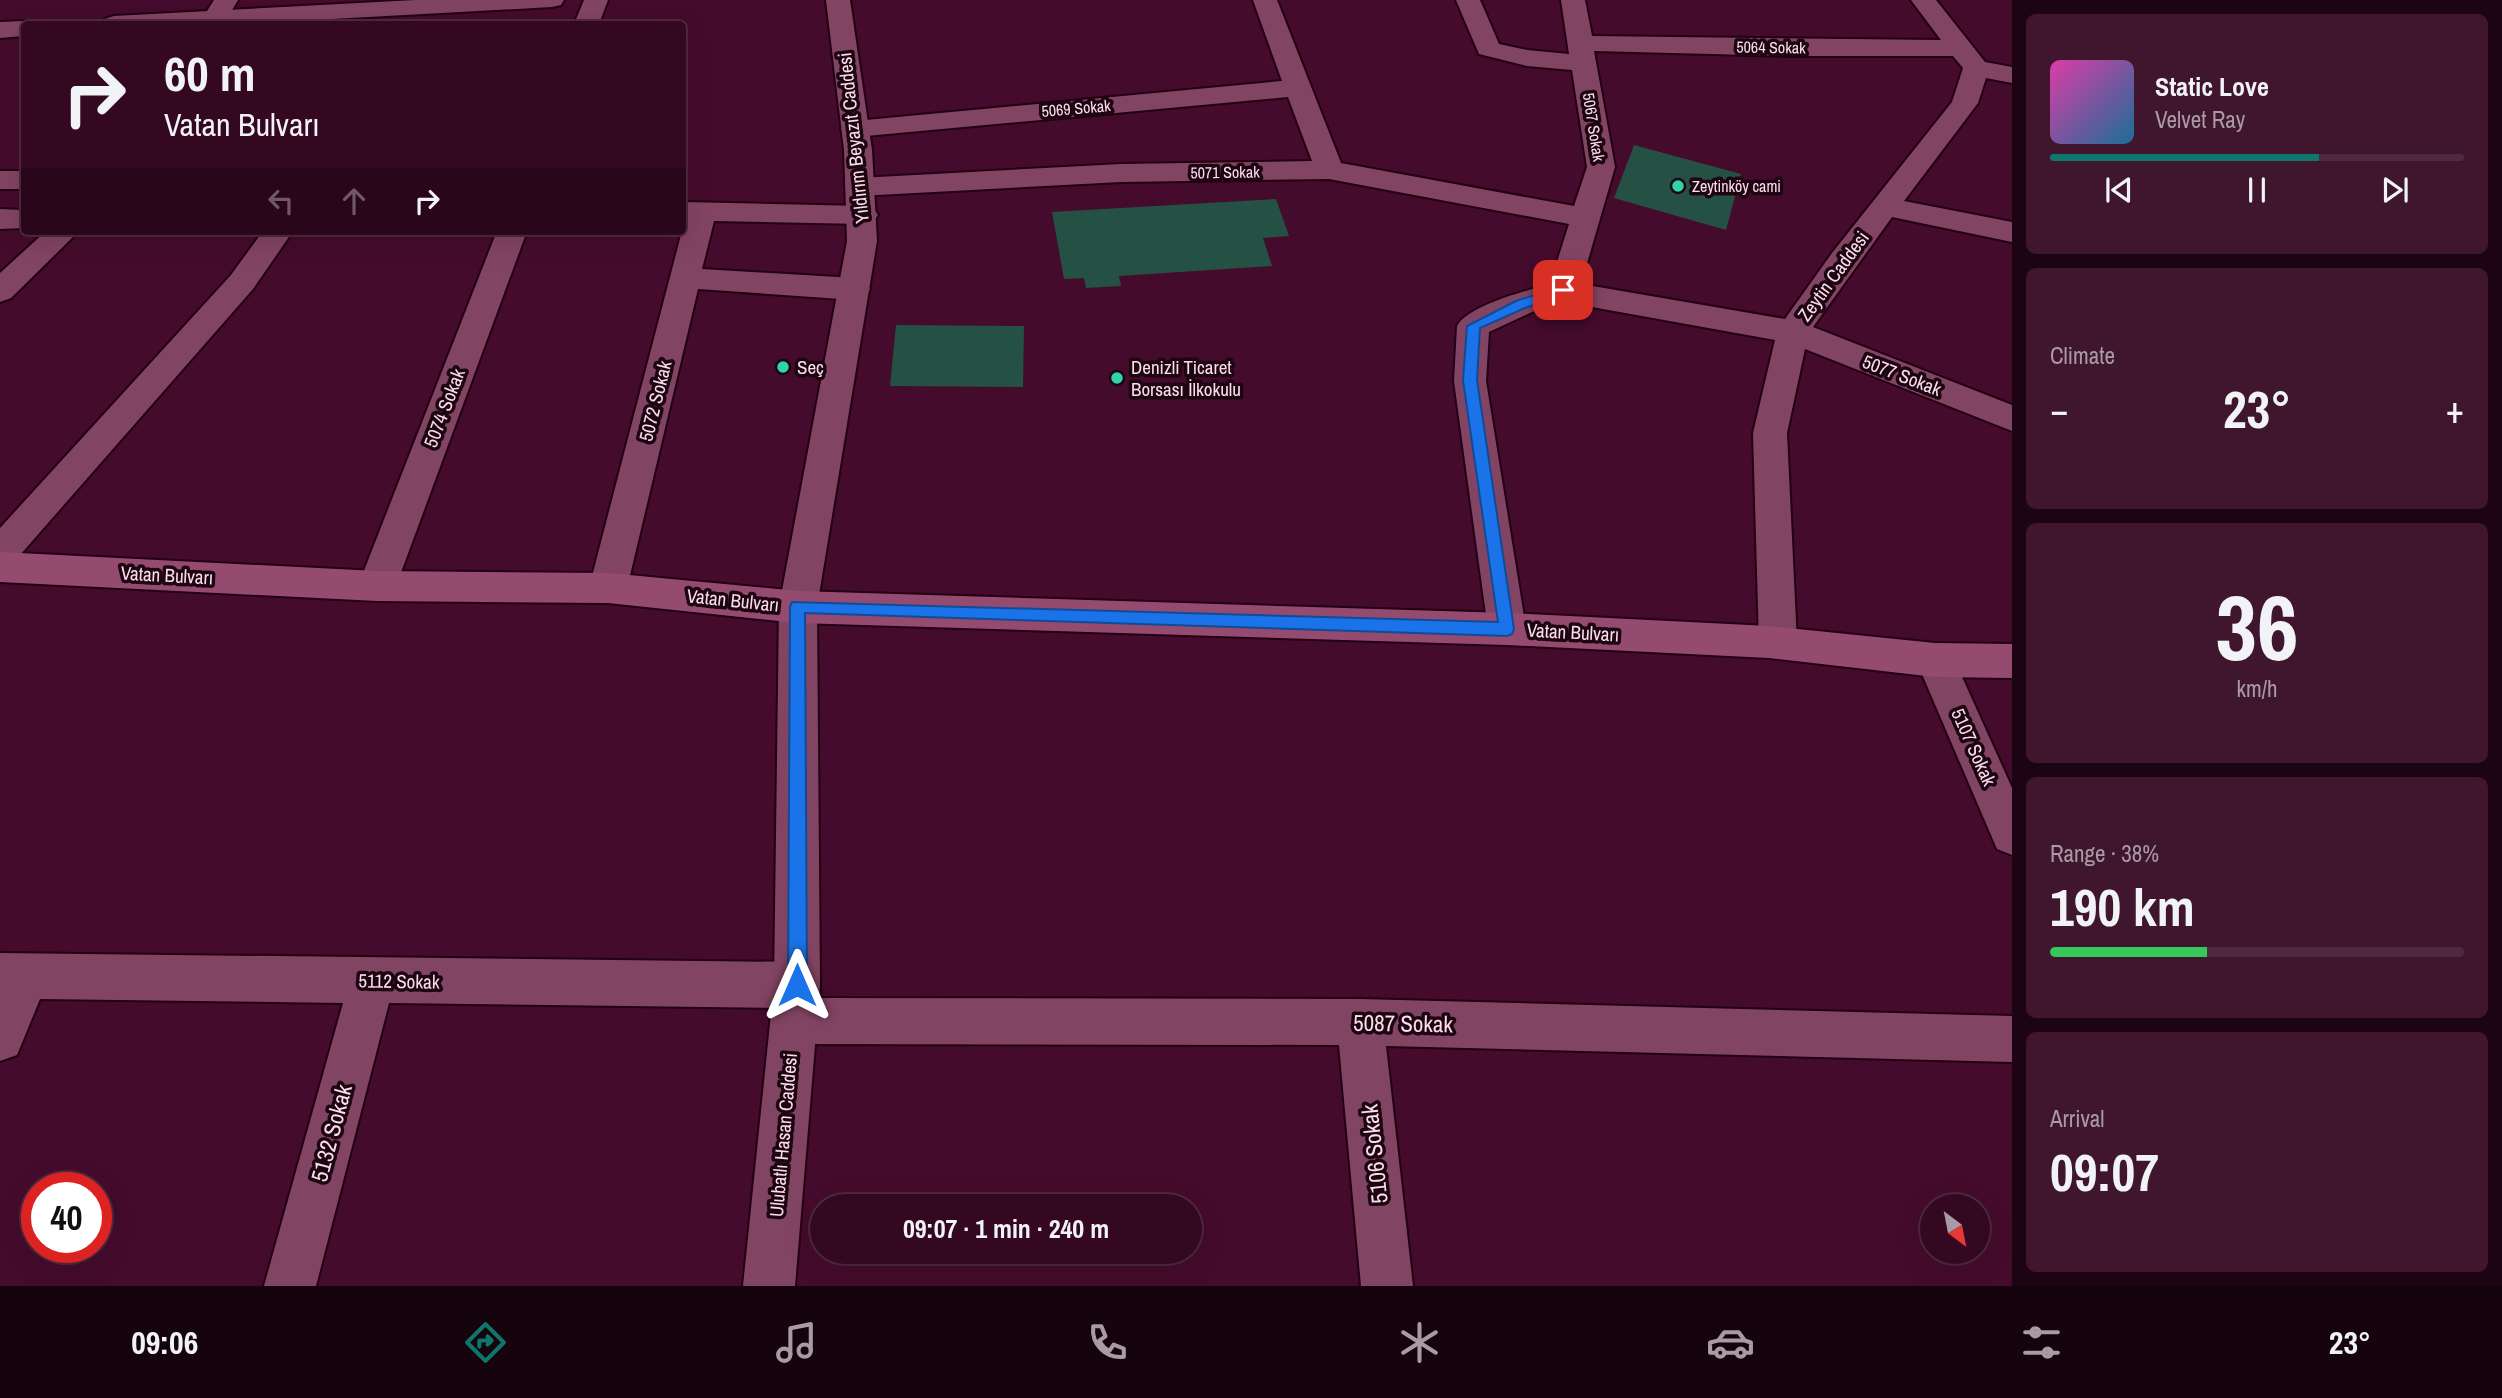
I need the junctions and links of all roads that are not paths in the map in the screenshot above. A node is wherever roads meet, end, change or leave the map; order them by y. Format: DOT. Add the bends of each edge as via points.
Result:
graph roads {
  1 [pos="552,0"];
  2 [pos="596,0"];
  3 [pos="838,0"];
  4 [pos="1265,0"];
  5 [pos="1468,0"];
  6 [pos="1573,0"];
  7 [pos="1923,0"];
  8 [pos="519,2"];
  9 [pos="221,10"];
  10 [pos="137,21"];
  11 [pos="588,21"];
  12 [pos="21,29"];
  13 [pos="0,30"];
  14 [pos="1582,53"];
  15 [pos="1969,58"];
  16 [pos="2012,75"];
  17 [pos="1296,88"];
  18 [pos="855,129"];
  19 [pos="1329,170"];
  20 [pos="0,180"];
  21 [pos="21,180"];
  22 [pos="861,201"];
  23 [pos="1884,206"];
  24 [pos="692,212"];
  25 [pos="1586,218"];
  26 [pos="0,219"];
  27 [pos="21,219"];
  28 [pos="2012,232"];
  29 [pos="60,235"];
  30 [pos="275,235"];
  31 [pos="510,235"];
  32 [pos="685,278"];
  33 [pos="855,289"];
  34 [pos="0,290"];
  35 [pos="1563,290"];
  36 [pos="1793,332"];
  37 [pos="2012,418"];
  38 [pos="0,553"];
  39 [pos="0,567"];
  40 [pos="377,586"];
  41 [pos="608,588"];
  42 [pos="798,607"];
  43 [pos="1507,629"];
  44 [pos="1778,643"];
  45 [pos="1936,660"];
  46 [pos="2012,661"];
  47 [pos="2012,835"];
  48 [pos="14,976"];
  49 [pos="372,980"];
  50 [pos="796,1003"];
  51 [pos="1360,1022"];
  52 [pos="0,1038"];
  53 [pos="2012,1039"];
  54 [pos="290,1286"];
  55 [pos="769,1286"];
  56 [pos="1387,1286"];
  57 [pos="1417,1286"];
  1 -- 8 [label="street"];
  2 -- 11 [label="street"];
  3 -- 18 [label="street, Yıldırım Beyazıt Caddesi"];
  4 -- 17 [label="street"];
  5 -- 14 [label="street, 5064 Sokak" via="1488,50 1527,58"];
  6 -- 14 [label="street, 5067 Sokak"];
  7 -- 15 [label="street"];
  8 -- 9 [label="street"];
  9 -- 10 [label="street"];
  12 -- 13 [label="street"];
  14 -- 15 [label="street, 5064 Sokak" via="1790,48"];
  14 -- 25 [label="street, 5067 Sokak" via="1601,167"];
  15 -- 16 [label="street, 5064 Sokak"];
  15 -- 23 [label="street, Zeytin Caddesi" via="1965,103"];
  17 -- 18 [label="street, 5069 Sokak"];
  17 -- 19 [label="street"];
  18 -- 22 [label="street, Yıldırım Beyazıt Caddesi"];
  19 -- 22 [label="street, 5071 Sokak" via="1121,173"];
  19 -- 25 [label="street, 5071 Sokak"];
  20 -- 21 [label="street"];
  22 -- 24 [label="street, 5071 Sokak"];
  22 -- 33 [label="street, Yıldırım Beyazıt Caddesi"];
  23 -- 28 [label="street"];
  23 -- 36 [label="street, Zeytin Caddesi"];
  24 -- 32 [label="street, 5072 Sokak"];
  25 -- 35 [label="street, 5067 Sokak"];
  26 -- 27 [label="street"];
  29 -- 34 [label="street"];
  30 -- 38 [label="street" via="242,282"];
  31 -- 40 [label="street, 5074 Sokak"];
  32 -- 33 [label="street"];
  32 -- 41 [label="street, 5072 Sokak"];
  33 -- 42 [label="street, Yıldırım Beyazıt Caddesi"];
  35 -- 36 [label="street, 5077 Sokak"];
  35 -- 43 [label="street" via="1473,326 1470,380"];
  36 -- 37 [label="street, 5077 Sokak"];
  36 -- 44 [label="street, Zeytin Caddesi" via="1770,433"];
  39 -- 40 [label="main road, Vatan Bulvarı"];
  40 -- 41 [label="main road, Vatan Bulvarı"];
  41 -- 42 [label="main road, Vatan Bulvarı"];
  42 -- 43 [label="main road, Vatan Bulvarı"];
  42 -- 50 [label="street, Ulubatlı Hasan Caddesi"];
  43 -- 44 [label="main road, Vatan Bulvarı"];
  44 -- 45 [label="main road, Vatan Bulvarı"];
  45 -- 46 [label="main road, Vatan Bulvarı"];
  45 -- 47 [label="street, 5107 Sokak"];
  48 -- 49 [label="street, 5112 Sokak"];
  48 -- 52 [label="street"];
  49 -- 50 [label="street, 5112 Sokak"];
  49 -- 54 [label="street, 5132 Sokak"];
  50 -- 51 [label="street, 5087 Sokak"];
  50 -- 55 [label="street, Ulubatlı Hasan Caddesi"];
  51 -- 53 [label="street, 5087 Sokak"];
  51 -- 56 [label="street, 5106 Sokak"];
  56 -- 57 [label="street"];
}
